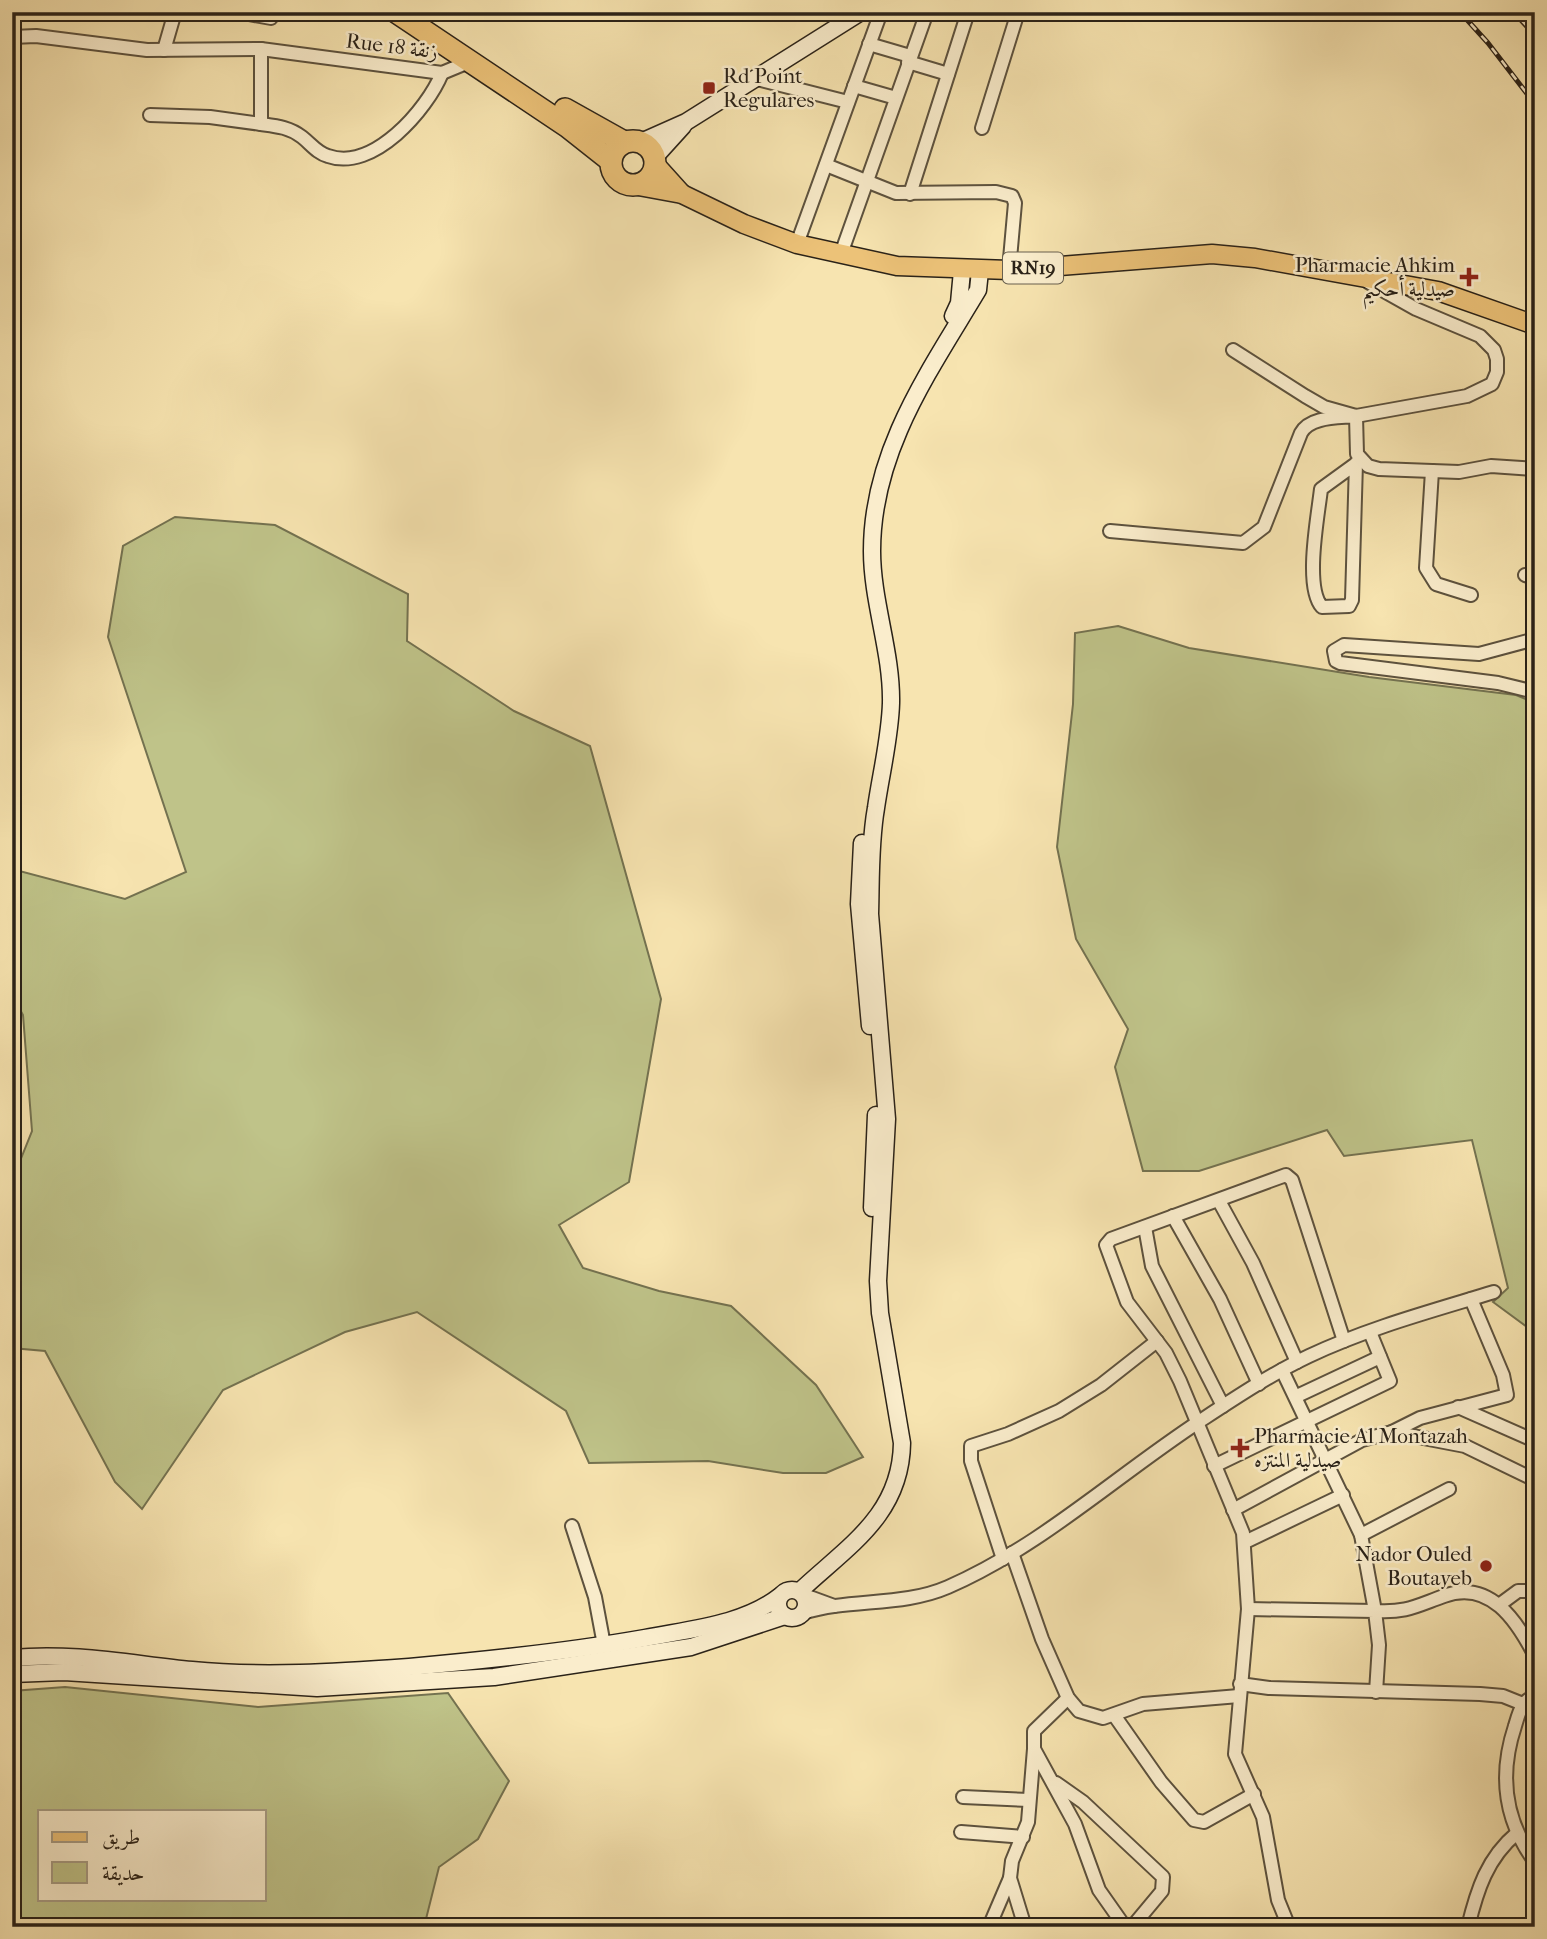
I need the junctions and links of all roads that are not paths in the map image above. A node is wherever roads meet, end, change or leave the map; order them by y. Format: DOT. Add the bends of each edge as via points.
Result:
graph roads {
  1 [pos="175,12"];
  2 [pos="238,12"];
  3 [pos="396,12"];
  4 [pos="419,12"];
  5 [pos="861,12"];
  6 [pos="881,12"];
  7 [pos="927,12"];
  8 [pos="968,12"];
  9 [pos="1018,12"];
  10 [pos="1523,12"];
  11 [pos="271,18"];
  12 [pos="1535,24"];
  13 [pos="12,37"];
  14 [pos="869,44"];
  15 [pos="261,49"];
  16 [pos="164,50"];
  17 [pos="909,59"];
  18 [pos="471,61"];
  19 [pos="442,73"];
  20 [pos="948,74"];
  21 [pos="757,79"];
  22 [pos="854,86"];
  23 [pos="896,98"];
  24 [pos="848,102"];
  25 [pos="150,115"];
  26 [pos="261,124"];
  27 [pos="982,128"];
  28 [pos="643,152"];
  29 [pos="611,161"];
  30 [pos="826,166"];
  31 [pos="868,182"];
  32 [pos="633,185"];
  33 [pos="682,194"];
  34 [pos="910,194"];
  35 [pos="797,244"];
  36 [pos="841,254"];
  37 [pos="1009,270"];
  38 [pos="962,271"];
  39 [pos="980,271"];
  40 [pos="1365,281"];
  41 [pos="964,304"];
  42 [pos="1535,325"];
  43 [pos="1233,351"];
  44 [pos="1356,416"];
  45 [pos="1358,462"];
  46 [pos="1535,469"];
  47 [pos="1432,471"];
  48 [pos="1110,531"];
  49 [pos="1471,594"];
  50 [pos="1535,639"];
  51 [pos="1535,692"];
  52 [pos="1219,1201"];
  53 [pos="1173,1216"];
  54 [pos="1145,1227"];
  55 [pos="1494,1292"];
  56 [pos="1471,1299"];
  57 [pos="1370,1332"];
  58 [pos="1157,1341"];
  59 [pos="1344,1341"];
  60 [pos="1380,1357"];
  61 [pos="1297,1362"];
  62 [pos="1282,1370"];
  63 [pos="1259,1384"];
  64 [pos="1297,1396"];
  65 [pos="1223,1406"];
  66 [pos="1457,1407"];
  67 [pos="1307,1421"];
  68 [pos="1197,1422"];
  69 [pos="1392,1432"];
  70 [pos="1535,1441"];
  71 [pos="1326,1459"];
  72 [pos="1214,1466"];
  73 [pos="1535,1480"];
  74 [pos="1449,1489"];
  75 [pos="1343,1495"];
  76 [pos="1233,1510"];
  77 [pos="572,1526"];
  78 [pos="1361,1535"];
  79 [pos="1245,1542"];
  80 [pos="1007,1556"];
  81 [pos="1535,1591"];
  82 [pos="793,1593"];
  83 [pos="1499,1605"];
  84 [pos="834,1606"];
  85 [pos="1248,1609"];
  86 [pos="1376,1611"];
  87 [pos="803,1613"];
  88 [pos="785,1616"];
  89 [pos="604,1645"];
  90 [pos="1535,1656"];
  91 [pos="12,1658"];
  92 [pos="441,1672"];
  93 [pos="12,1674"];
  94 [pos="1240,1690"];
  95 [pos="1376,1692"];
  96 [pos="1535,1696"];
  97 [pos="1068,1698"];
  98 [pos="1523,1704"];
  99 [pos="1114,1715"];
  100 [pos="1034,1749"];
  101 [pos="1053,1781"];
  102 [pos="1254,1794"];
  103 [pos="963,1797"];
  104 [pos="1030,1800"];
  105 [pos="961,1832"];
  106 [pos="1517,1833"];
  107 [pos="1023,1837"];
  108 [pos="1535,1862"];
  109 [pos="1010,1878"];
  110 [pos="989,1927"];
  111 [pos="1025,1927"];
  112 [pos="1125,1927"];
  113 [pos="1132,1927"];
  114 [pos="1289,1927"];
  115 [pos="1468,1927"];
  1 -- 16 [label="street"];
  2 -- 11 [label="street"];
  3 -- 18 [label="highway"];
  4 -- 28 [label="highway, RN19" via="585,122"];
  5 -- 21 [label="street"];
  6 -- 14 [label="street"];
  7 -- 17 [label="street"];
  8 -- 20 [label="street"];
  9 -- 27 [label="street"];
  10 -- 12 [label="street"];
  13 -- 16 [label="street, Rue 18 زنقة"];
  14 -- 17 [label="street"];
  14 -- 22 [label="street"];
  15 -- 16 [label="street, Rue 18 زنقة"];
  15 -- 19 [label="street, Rue 18 زنقة"];
  15 -- 26 [label="street"];
  17 -- 20 [label="street"];
  17 -- 23 [label="street"];
  18 -- 19 [label="street, Rue 18 زنقة"];
  18 -- 29 [label="highway"];
  19 -- 26 [label="street" via="426,104 412,119 358,158 332,158 291,130"];
  20 -- 34 [label="street"];
  21 -- 24 [label="street"];
  21 -- 28 [label="street"];
  22 -- 23 [label="street"];
  22 -- 24 [label="street"];
  23 -- 31 [label="street"];
  24 -- 30 [label="street"];
  25 -- 26 [label="street"];
  28 -- 29 [label="highway" via="617,147"];
  28 -- 32 [label="highway" via="648,179"];
  28 -- 33 [label="main road, RN19"];
  29 -- 32 [label="highway" via="619,180"];
  30 -- 31 [label="street"];
  30 -- 35 [label="street"];
  31 -- 34 [label="street"];
  31 -- 36 [label="street"];
  32 -- 33 [label="main road, RN19"];
  33 -- 35 [label="main road, RN19"];
  34 -- 37 [label="street" via="996,192 1012,196"];
  35 -- 36 [label="main road, RN19"];
  36 -- 38 [label="main road, RN19" via="897,266"];
  37 -- 39 [label="main road, RN19"];
  37 -- 40 [label="main road, RN19" via="1212,254 1255,258"];
  38 -- 39 [label="main road, RN19"];
  38 -- 41 [label="street"];
  39 -- 41 [label="street" via="978,290"];
  40 -- 42 [label="main road, RN19" via="1438,291"];
  40 -- 44 [label="street" via="1480,336 1494,350 1497,372 1492,384 1467,396"];
  41 -- 82 [label="street" via="890,447 879,487 872,549 891,704 875,810 870,914 887,1119 878,1281 902,1462 897,1484 878,1517"];
  43 -- 44 [label="street" via="1315,402"];
  44 -- 45 [label="street"];
  44 -- 48 [label="street" via="1305,426 1264,527 1243,542"];
  45 -- 45 [label="street" via="1321,489 1314,583 1322,607 1349,606 1352,600"];
  45 -- 47 [label="street" via="1379,469"];
  46 -- 47 [label="street" via="1491,466"];
  47 -- 49 [label="street" via="1426,568 1436,584"];
  50 -- 51 [label="street" via="1479,654 1344,645 1334,651 1340,663"];
  52 -- 53 [label="street"];
  52 -- 59 [label="street" via="1282,1175 1290,1176"];
  52 -- 61 [label="street"];
  53 -- 54 [label="street"];
  53 -- 63 [label="street" via="1220,1299"];
  54 -- 58 [label="street" via="1111,1239 1106,1248 1127,1302"];
  54 -- 65 [label="street" via="1152,1265"];
  55 -- 56 [label="street"];
  56 -- 57 [label="street"];
  56 -- 66 [label="street" via="1508,1391 1502,1398"];
  57 -- 59 [label="street"];
  57 -- 60 [label="street"];
  58 -- 68 [label="street"];
  58 -- 80 [label="street" via="1059,1411 971,1446 971,1461"];
  59 -- 61 [label="street"];
  60 -- 64 [label="street"];
  60 -- 67 [label="street" via="1390,1381"];
  61 -- 62 [label="street"];
  62 -- 63 [label="street"];
  62 -- 64 [label="street"];
  63 -- 65 [label="street"];
  64 -- 67 [label="street"];
  65 -- 68 [label="street"];
  66 -- 69 [label="street"];
  66 -- 70 [label="street"];
  67 -- 71 [label="street"];
  67 -- 72 [label="street"];
  68 -- 72 [label="street"];
  68 -- 80 [label="street"];
  69 -- 71 [label="street" via="1369,1437"];
  69 -- 73 [label="street" via="1465,1446"];
  71 -- 75 [label="street"];
  71 -- 76 [label="street"];
  72 -- 76 [label="street"];
  74 -- 78 [label="street"];
  75 -- 78 [label="street"];
  75 -- 79 [label="street"];
  76 -- 79 [label="street"];
  77 -- 89 [label="street" via="595,1597"];
  78 -- 86 [label="street"];
  79 -- 85 [label="street"];
  80 -- 84 [label="street" via="930,1594"];
  80 -- 97 [label="street"];
  81 -- 83 [label="street" via="1518,1591"];
  82 -- 84 [label="street"];
  82 -- 87 [label="street" via="807,1604"];
  82 -- 88 [label="street" via="779,1609"];
  82 -- 89 [label="street" via="743,1617"];
  83 -- 86 [label="street" via="1476,1593 1457,1592 1410,1611"];
  83 -- 90 [label="street" via="1518,1624"];
  84 -- 87 [label="street"];
  85 -- 86 [label="street"];
  85 -- 94 [label="street"];
  86 -- 95 [label="street"];
  87 -- 88 [label="street"];
  88 -- 92 [label="street" via="691,1647 563,1669"];
  89 -- 92 [label="street"];
  91 -- 92 [label="street" via="74,1657 192,1670"];
  92 -- 93 [label="street" via="317,1688 64,1672"];
  94 -- 95 [label="street"];
  94 -- 99 [label="street" via="1143,1704"];
  94 -- 102 [label="street" via="1235,1754"];
  95 -- 98 [label="street" via="1495,1695"];
  96 -- 98 [label="street"];
  97 -- 99 [label="street" via="1085,1714"];
  97 -- 100 [label="street" via="1034,1731"];
  98 -- 106 [label="street" via="1504,1768"];
  99 -- 102 [label="street" via="1161,1782 1195,1820 1204,1822"];
  100 -- 101 [label="street"];
  100 -- 104 [label="street"];
  101 -- 112 [label="street" via="1075,1824 1099,1890"];
  101 -- 113 [label="street" via="1083,1802 1163,1877 1162,1891"];
  102 -- 114 [label="street" via="1269,1843 1278,1899"];
  103 -- 104 [label="street"];
  104 -- 107 [label="street"];
  105 -- 107 [label="street"];
  106 -- 108 [label="street"];
  106 -- 115 [label="street" via="1488,1865"];
  107 -- 109 [label="street"];
  109 -- 110 [label="street"];
  109 -- 111 [label="street"];
}
